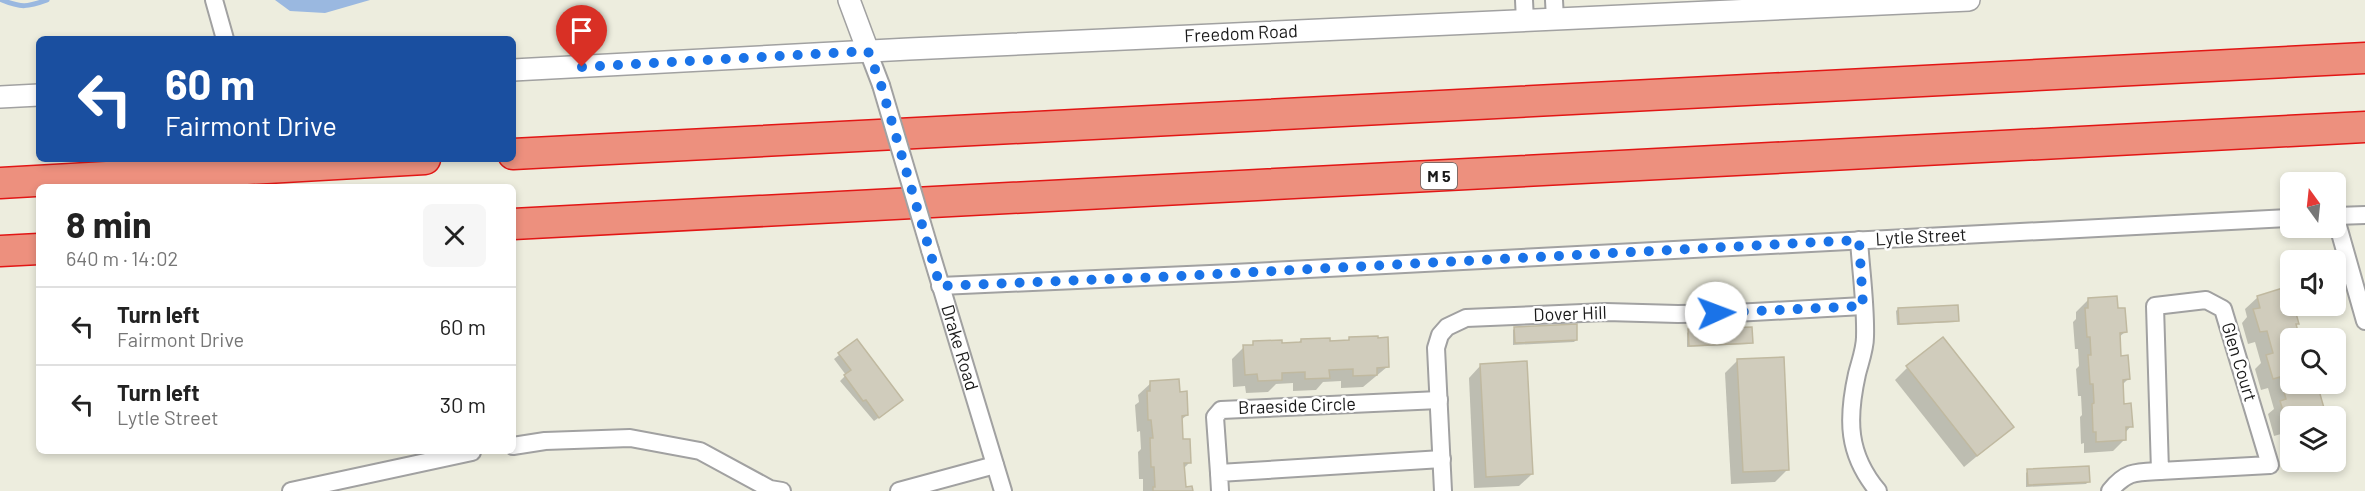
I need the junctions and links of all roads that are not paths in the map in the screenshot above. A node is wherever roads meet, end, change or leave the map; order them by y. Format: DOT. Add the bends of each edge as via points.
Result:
graph roads {
  1 [pos="214,0"];
  2 [pos="849,0"];
  3 [pos="1969,0"];
  4 [pos="1864,2"];
  5 [pos="1829,3"];
  6 [pos="1524,10"];
  7 [pos="1555,10"];
  8 [pos="224,36"];
  9 [pos="868,51"];
  10 [pos="2365,58"];
  11 [pos="516,70"];
  12 [pos="36,95"];
  13 [pos="0,97"];
  14 [pos="2365,127"];
  15 [pos="516,154"];
  16 [pos="373,162"];
  17 [pos="0,183"];
  18 [pos="2365,215"];
  19 [pos="2346,217"];
  20 [pos="2280,219"];
  21 [pos="516,224"];
  22 [pos="2342,238"];
  23 [pos="1859,240"];
  24 [pos="36,249"];
  25 [pos="0,251"];
  26 [pos="940,286"];
  27 [pos="1863,306"];
  28 [pos="2365,321"];
  29 [pos="1439,400"];
  30 [pos="516,446"];
  31 [pos="463,454"];
  32 [pos="1442,459"];
  33 [pos="995,465"];
  34 [pos="2160,471"];
  35 [pos="1219,473"];
  36 [pos="291,491"];
  37 [pos="782,491"];
  38 [pos="899,491"];
  39 [pos="1003,491"];
  40 [pos="1220,491"];
  41 [pos="1443,491"];
  42 [pos="1878,491"];
  43 [pos="2110,491"];
  1 -- 8 [label="street"];
  2 -- 9 [label="street, Drake Road"];
  3 -- 4 [label="street, Freedom Road"];
  4 -- 5 [label="street, Freedom Road"];
  5 -- 7 [label="street, Freedom Road"];
  6 -- 7 [label="street, Freedom Road"];
  6 -- 9 [label="street, Freedom Road"];
  9 -- 11 [label="street, Freedom Road"];
  9 -- 26 [label="street, Drake Road, bridge"];
  10 -- 15 [label="highway"];
  12 -- 13 [label="street"];
  14 -- 21 [label="highway, M 5"];
  16 -- 17 [label="highway"];
  18 -- 19 [label="street"];
  20 -- 23 [label="street, Lytle Street"];
  22 -- 28 [label="street"];
  23 -- 26 [label="street, Lytle Street"];
  23 -- 27 [label="street"];
  24 -- 25 [label="highway"];
  26 -- 33 [label="street, Drake Road"];
  27 -- 29 [label="street, Dover Hill" via="1735,313 1606,312 1466,318 1440,335 1436,348"];
  27 -- 42 [label="street" via="1865,339 1850,420 1856,456"];
  29 -- 32 [label="street, Dover Hill"];
  29 -- 35 [label="street, Braeside Circle" via="1221,410 1215,417"];
  30 -- 37 [label="street" via="630,438 699,451 770,489"];
  31 -- 36 [label="street"];
  32 -- 35 [label="street"];
  32 -- 41 [label="street, Dover Hill"];
  33 -- 38 [label="street"];
  33 -- 39 [label="street, Drake Road"];
  34 -- 34 [label="street, Glen Court" via="2270,465 2223,309 2206,300 2155,306"];
  34 -- 43 [label="street, Glen Court" via="2129,474 2120,478"];
  35 -- 40 [label="street, Braeside Circle"];
}
